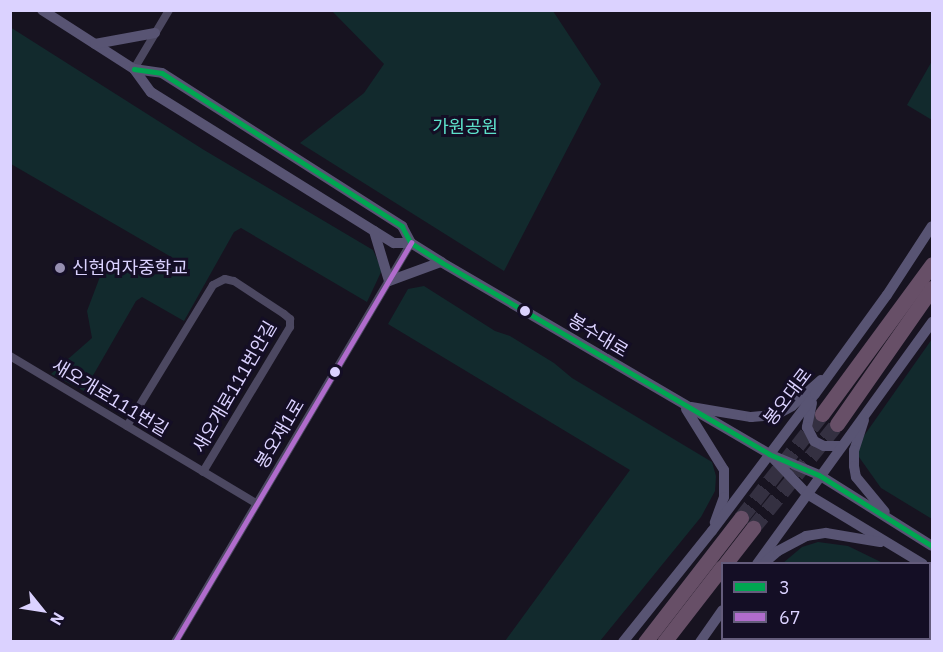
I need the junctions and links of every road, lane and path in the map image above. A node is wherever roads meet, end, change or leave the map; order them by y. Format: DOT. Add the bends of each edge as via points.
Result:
graph roads {
  1 [pos="42,10"];
  2 [pos="169,10"];
  3 [pos="155,33"];
  4 [pos="95,44"];
  5 [pos="134,69"];
  6 [pos="933,226"];
  7 [pos="374,231"];
  8 [pos="411,243"];
  9 [pos="441,262"];
  10 [pos="933,264"];
  11 [pos="389,281"];
  12 [pos="933,288"];
  13 [pos="933,322"];
  14 [pos="10,356"];
  15 [pos="832,370"];
  16 [pos="815,394"];
  17 [pos="872,403"];
  18 [pos="684,406"];
  19 [pos="822,414"];
  20 [pos="837,424"];
  21 [pos="127,426"];
  22 [pos="841,446"];
  23 [pos="769,454"];
  24 [pos="203,472"];
  25 [pos="819,475"];
  26 [pos="807,494"];
  27 [pos="256,503"];
  28 [pos="898,525"];
  29 [pos="712,531"];
  30 [pos="888,543"];
  31 [pos="933,546"];
  32 [pos="726,562"];
  33 [pos="758,562"];
  34 [pos="765,562"];
  35 [pos="920,562"];
  36 [pos="721,569"];
  37 [pos="721,613"];
  38 [pos="175,642"];
  39 [pos="623,642"];
  40 [pos="645,642"];
  41 [pos="664,642"];
  42 [pos="700,642"];
  1 -- 4 [label="street, 봉수대로"];
  2 -- 3 [label="street"];
  3 -- 4 [label="street"];
  3 -- 5 [label="street"];
  4 -- 5 [label="street, 봉수대로"];
  5 -- 7 [label="street, 봉수대로" via="151,92"];
  5 -- 8 [label="street, 봉수대로" via="162,72 402,226"];
  6 -- 15 [label="street, 봉오대로"];
  7 -- 8 [label="street, 봉수대로" via="394,243"];
  7 -- 11 [label="street"];
  8 -- 9 [label="street, 봉수대로"];
  8 -- 11 [label="street, 봉오재1로"];
  9 -- 11 [label="street"];
  9 -- 18 [label="street, 봉수대로"];
  10 -- 19 [label="highway, 봉오대로"];
  11 -- 27 [label="street, 봉오재1로"];
  12 -- 20 [label="highway"];
  13 -- 17 [label="street"];
  14 -- 21 [label="street, 새오개로111번길"];
  15 -- 16 [label="street, 봉오대로"];
  15 -- 18 [label="street" via="792,406 776,415 751,417"];
  16 -- 22 [label="street" via="807,427 814,441 824,446"];
  16 -- 23 [label="street, 봉오대로"];
  17 -- 22 [label="street"];
  17 -- 28 [label="street" via="856,442 856,477"];
  18 -- 23 [label="street, 봉수대로"];
  18 -- 29 [label="street" via="724,470 723,496"];
  21 -- 24 [label="street, 새오개로111번길"];
  21 -- 24 [label="street, 새오개로111번안길" via="213,285 225,279 234,281 284,314 290,319 290,327"];
  22 -- 25 [label="street"];
  23 -- 25 [label="street, 봉수대로"];
  23 -- 26 [label="street, 봉수대로"];
  23 -- 29 [label="street, 봉오대로"];
  24 -- 27 [label="street, 새오개로111번길"];
  25 -- 26 [label="street"];
  25 -- 28 [label="street, 봉수대로"];
  26 -- 30 [label="street, 봉수대로"];
  26 -- 33 [label="street"];
  27 -- 38 [label="street, 봉오재1로"];
  28 -- 31 [label="street, 봉수대로"];
  29 -- 39 [label="street, 봉오대로"];
  30 -- 34 [label="street" via="826,533 806,536 778,550"];
  30 -- 35 [label="street, 봉수대로"];
  32 -- 40 [label="highway" via="747,523"];
  36 -- 41 [label="highway"];
  37 -- 42 [label="street"];
}
